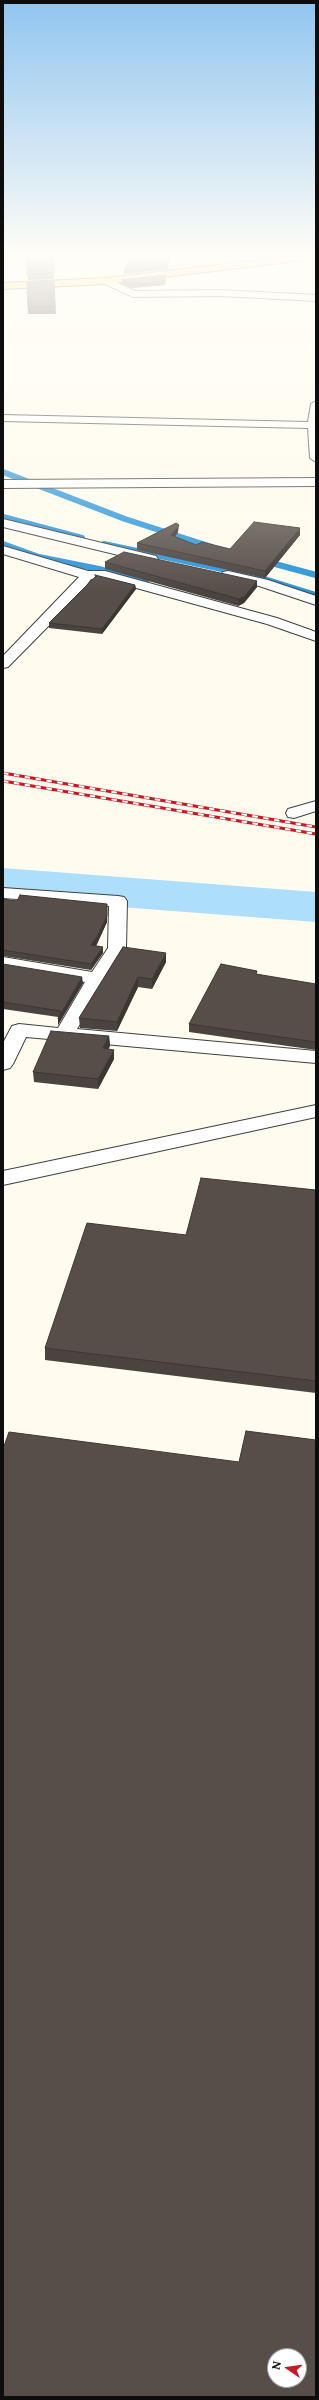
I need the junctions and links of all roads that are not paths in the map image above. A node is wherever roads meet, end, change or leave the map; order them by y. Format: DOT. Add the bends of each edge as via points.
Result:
graph roads {
  1 [pos="316,404"];
  2 [pos="3,418"];
  3 [pos="315,425"];
  4 [pos="316,458"];
  5 [pos="316,482"];
  6 [pos="3,484"];
  7 [pos="3,523"];
  8 [pos="3,550"];
  9 [pos="163,561"];
  10 [pos="217,573"];
  11 [pos="87,574"];
  12 [pos="316,600"];
  13 [pos="316,637"];
  14 [pos="3,664"];
  15 [pos="316,806"];
  16 [pos="294,813"];
  17 [pos="3,893"];
  18 [pos="3,963"];
  19 [pos="97,978"];
  20 [pos="64,1034"];
  21 [pos="316,1057"];
  22 [pos="3,1064"];
  23 [pos="316,1111"];
  24 [pos="3,1178"];
  1 -- 3 [label="street"];
  2 -- 3 [label="street"];
  3 -- 4 [label="street"];
  5 -- 6 [label="street"];
  7 -- 9 [label="street"];
  8 -- 11 [label="street"];
  10 -- 12 [label="street" via="263,583"];
  11 -- 13 [label="street" via="100,574 272,621"];
  11 -- 14 [label="street" via="74,592"];
  15 -- 16 [label="street"];
  17 -- 19 [label="street" via="118,901 118,948"];
  18 -- 19 [label="street"];
  19 -- 20 [label="street"];
  20 -- 21 [label="street"];
  20 -- 22 [label="street" via="19,1030"];
  23 -- 24 [label="street"];
}
